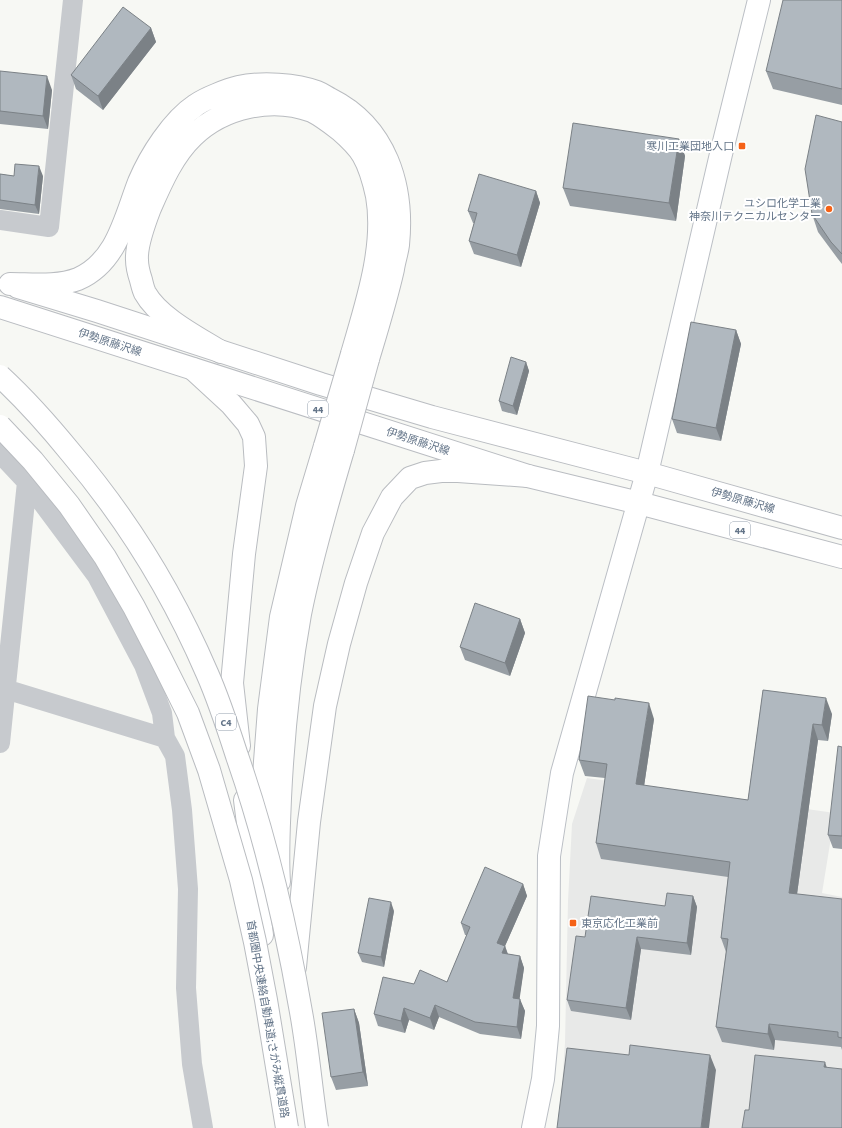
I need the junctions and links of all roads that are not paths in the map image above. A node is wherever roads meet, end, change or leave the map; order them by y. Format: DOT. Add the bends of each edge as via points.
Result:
graph roads {
  1 [pos="73,0"];
  2 [pos="758,0"];
  3 [pos="0,220"];
  4 [pos="5,283"];
  5 [pos="0,307"];
  6 [pos="221,352"];
  7 [pos="360,357"];
  8 [pos="193,369"];
  9 [pos="0,376"];
  10 [pos="0,426"];
  11 [pos="334,448"];
  12 [pos="0,453"];
  13 [pos="647,473"];
  14 [pos="528,476"];
  15 [pos="27,482"];
  16 [pos="639,503"];
  17 [pos="842,528"];
  18 [pos="842,557"];
  19 [pos="3,688"];
  20 [pos="164,738"];
  21 [pos="0,743"];
  22 [pos="256,886"];
  23 [pos="294,975"];
  24 [pos="203,1128"];
  25 [pos="286,1128"];
  26 [pos="317,1128"];
  27 [pos="320,1128"];
  28 [pos="533,1128"];
  1 -- 3 [label="street" via="49,227"];
  2 -- 13 [label="main road"];
  4 -- 6 [label="main road, 伊勢原藤沢線 / 44"];
  4 -- 7 [label="main road" via="61,284 79,278 98,266 112,250 151,159 178,121 196,105 239,87 260,84 288,86 316,92 346,108 361,120 374,136 391,168 398,204 398,246 388,292"];
  5 -- 8 [label="main road, 伊勢原藤沢線 / 44"];
  6 -- 7 [label="main road" via="185,330 155,307 144,292 136,260 139,245 158,191 184,145 206,125 235,110 278,104 312,112 325,119 350,139 362,153 368,166 377,196 379,225"];
  6 -- 13 [label="main road, 伊勢原藤沢線 / 44" via="432,417"];
  7 -- 11 [label="main road, bridge"];
  8 -- 14 [label="main road, 伊勢原藤沢線 / 44"];
  8 -- 22 [label="main road" via="231,404 248,424 254,437 256,466 244,554 232,683"];
  9 -- 26 [label="main road, C4, bridge" via="50,427 124,521 181,618 207,673 246,781 279,901 301,1013"];
  10 -- 25 [label="main road, 首都圏中央連絡自動車道;さがみ縦貫道路, bridge" via="33,461 105,557 188,712 209,770 241,880 266,1000"];
  11 -- 22 [label="main road" via="307,506 281,617 269,709"];
  11 -- 23 [label="main road" via="289,685 282,760 278,860 280,912"];
  12 -- 15 [label="street"];
  13 -- 16 [label="main road"];
  13 -- 17 [label="main road, 伊勢原藤沢線 / 44"];
  14 -- 16 [label="main road, 伊勢原藤沢線 / 44"];
  14 -- 23 [label="main road" via="441,471 410,478 392,497 373,533 341,637 325,706 309,822"];
  15 -- 19 [label="street"];
  15 -- 20 [label="street" via="97,576 144,665 162,713"];
  16 -- 18 [label="main road, 伊勢原藤沢線 / 44"];
  16 -- 28 [label="main road" via="562,773 549,856 548,1026 543,1079"];
  19 -- 20 [label="street"];
  19 -- 21 [label="street"];
  20 -- 24 [label="street" via="175,756 182,810 188,889 186,988 192,1064"];
  22 -- 25 [label="main road"];
  23 -- 27 [label="main road"];
}
